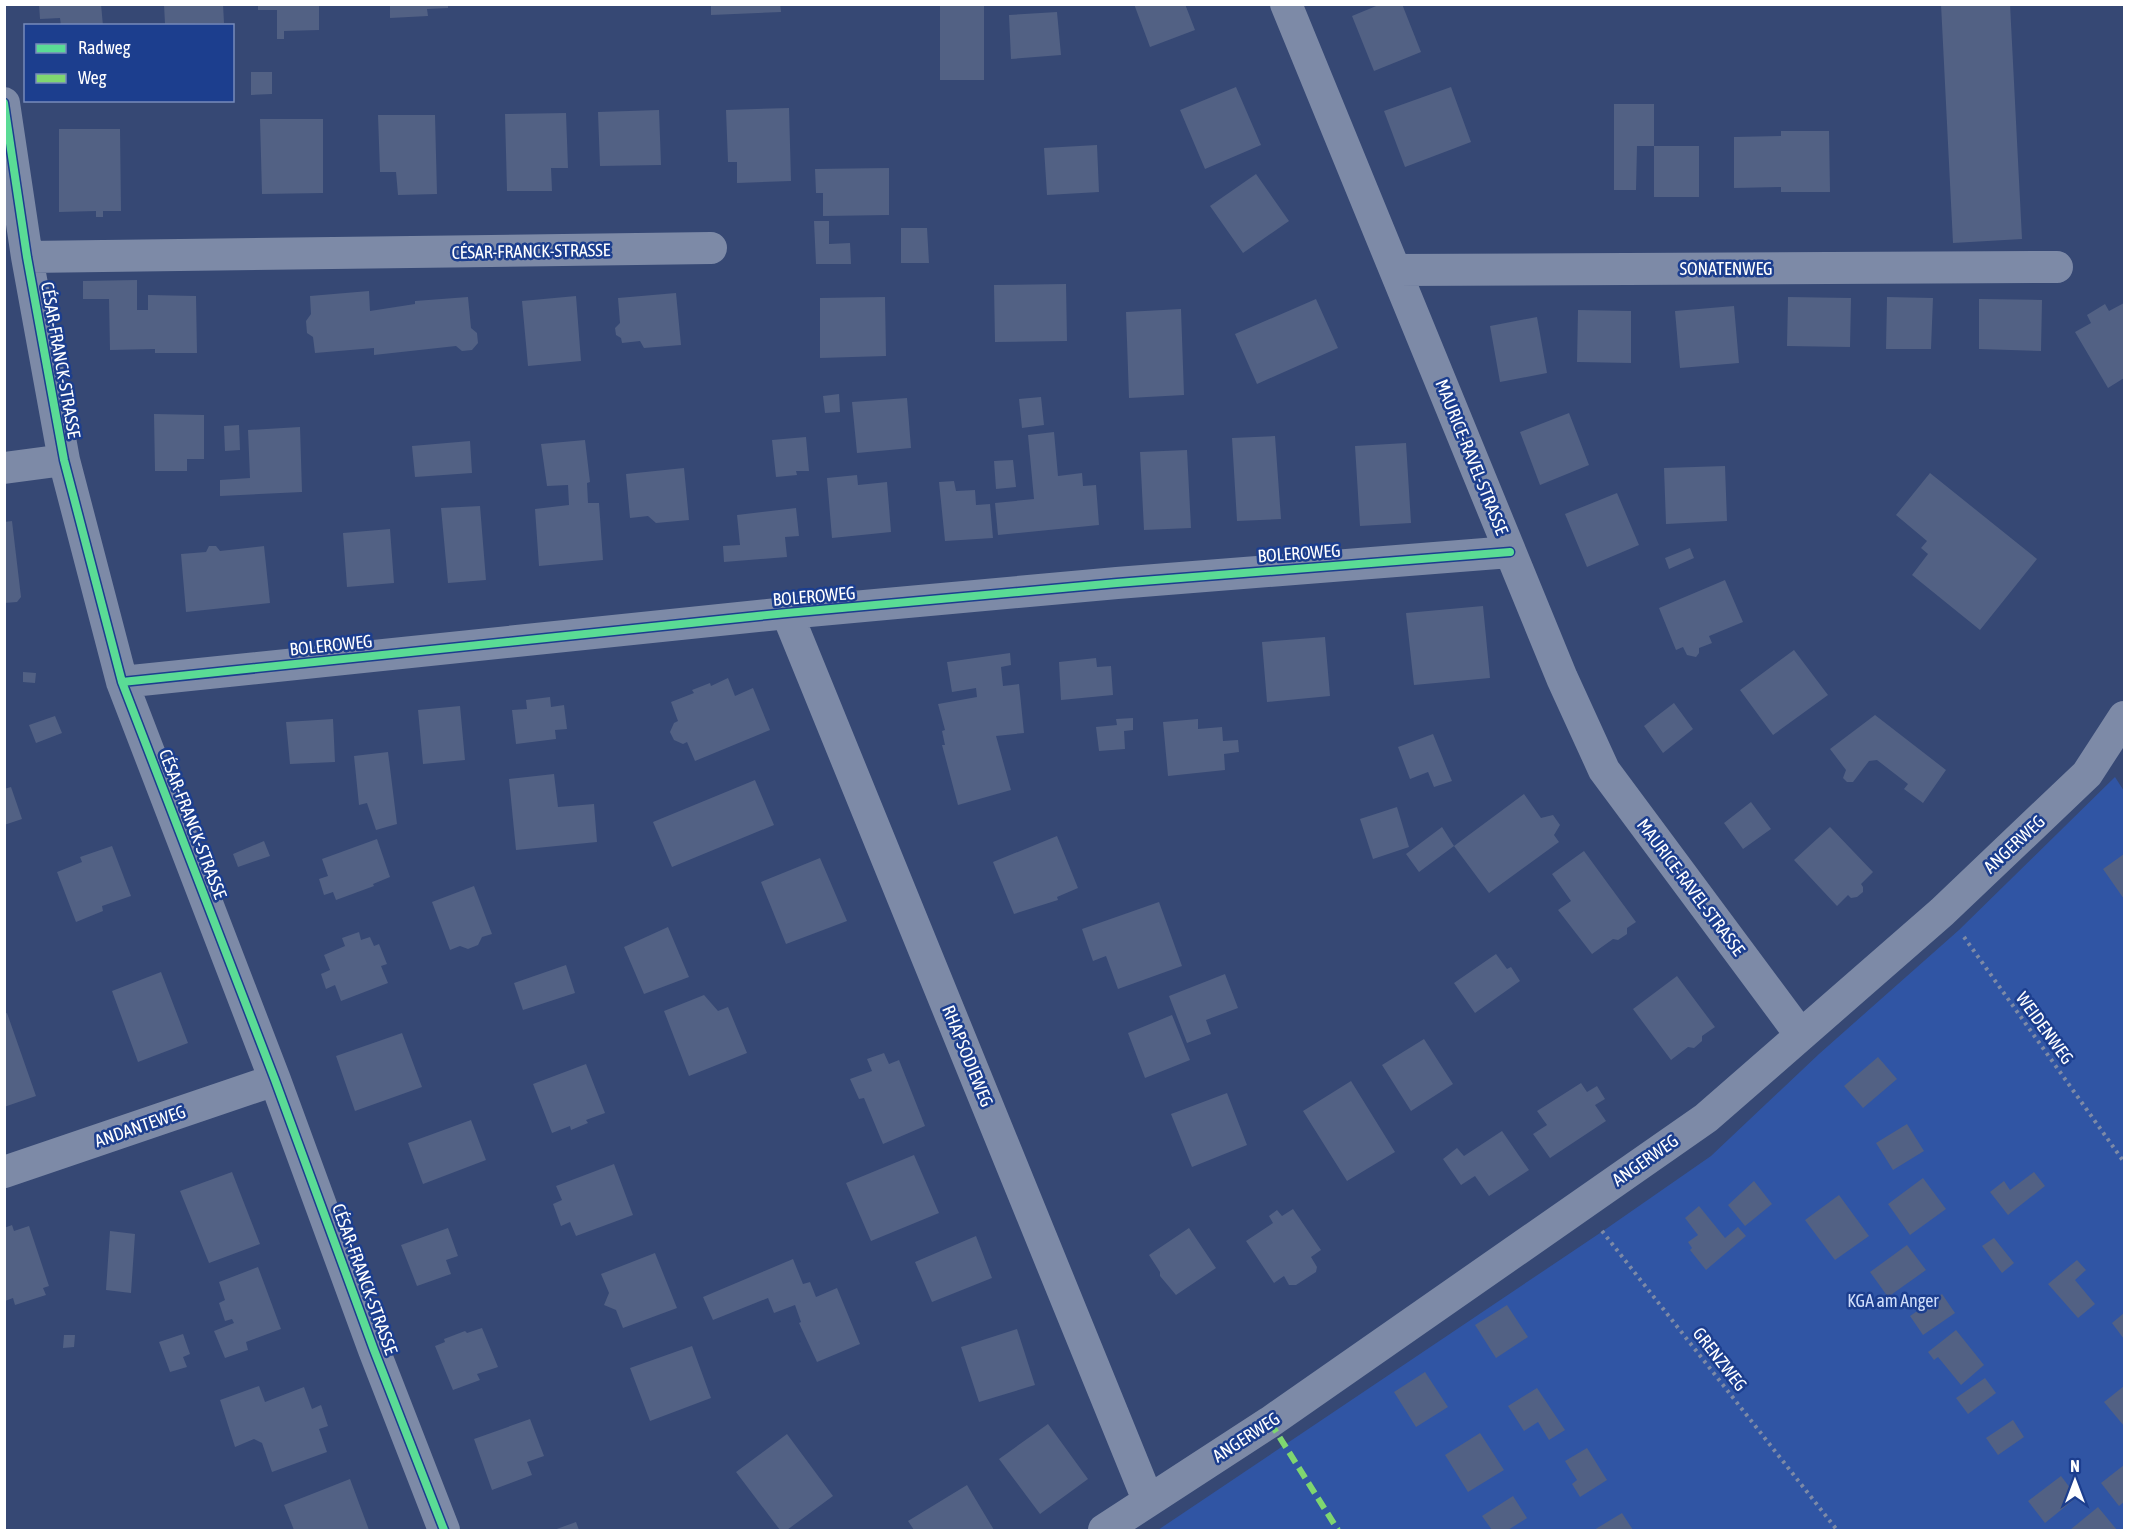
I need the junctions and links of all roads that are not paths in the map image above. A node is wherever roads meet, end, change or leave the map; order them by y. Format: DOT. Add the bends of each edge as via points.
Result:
graph roads {
  1 [pos="1286,4"];
  2 [pos="4,103"];
  3 [pos="711,248"];
  4 [pos="27,258"];
  5 [pos="2057,267"];
  6 [pos="1395,270"];
  7 [pos="64,460"];
  8 [pos="4,468"];
  9 [pos="1510,552"];
  10 [pos="787,613"];
  11 [pos="122,682"];
  12 [pos="2124,717"];
  13 [pos="1800,1034"];
  14 [pos="275,1080"];
  15 [pos="4,1172"];
  16 [pos="1148,1500"];
  17 [pos="444,1530"];
  18 [pos="1104,1530"];
  1 -- 6 [label="street, MAURICE-RAVEL-STRASSE"];
  2 -- 4 [label="street, CÉSAR-FRANCK-STRASSE"];
  3 -- 4 [label="street, CÉSAR-FRANCK-STRASSE"];
  4 -- 7 [label="street, CÉSAR-FRANCK-STRASSE"];
  5 -- 6 [label="street, SONATENWEG"];
  6 -- 9 [label="street, MAURICE-RAVEL-STRASSE"];
  7 -- 8 [label="street"];
  7 -- 11 [label="street, CÉSAR-FRANCK-STRASSE"];
  9 -- 10 [label="street, BOLEROWEG"];
  9 -- 13 [label="street, MAURICE-RAVEL-STRASSE" via="1604,770"];
  10 -- 11 [label="street, BOLEROWEG"];
  10 -- 16 [label="street, RHAPSODIEWEG"];
  11 -- 14 [label="street, CÉSAR-FRANCK-STRASSE"];
  12 -- 13 [label="street, ANGERWEG" via="2087,774 1942,912"];
  13 -- 16 [label="street, ANGERWEG" via="1706,1118 1270,1422"];
  14 -- 15 [label="street, ANDANTEWEG"];
  14 -- 17 [label="street, CÉSAR-FRANCK-STRASSE"];
  16 -- 18 [label="street, ANGERWEG"];
}
